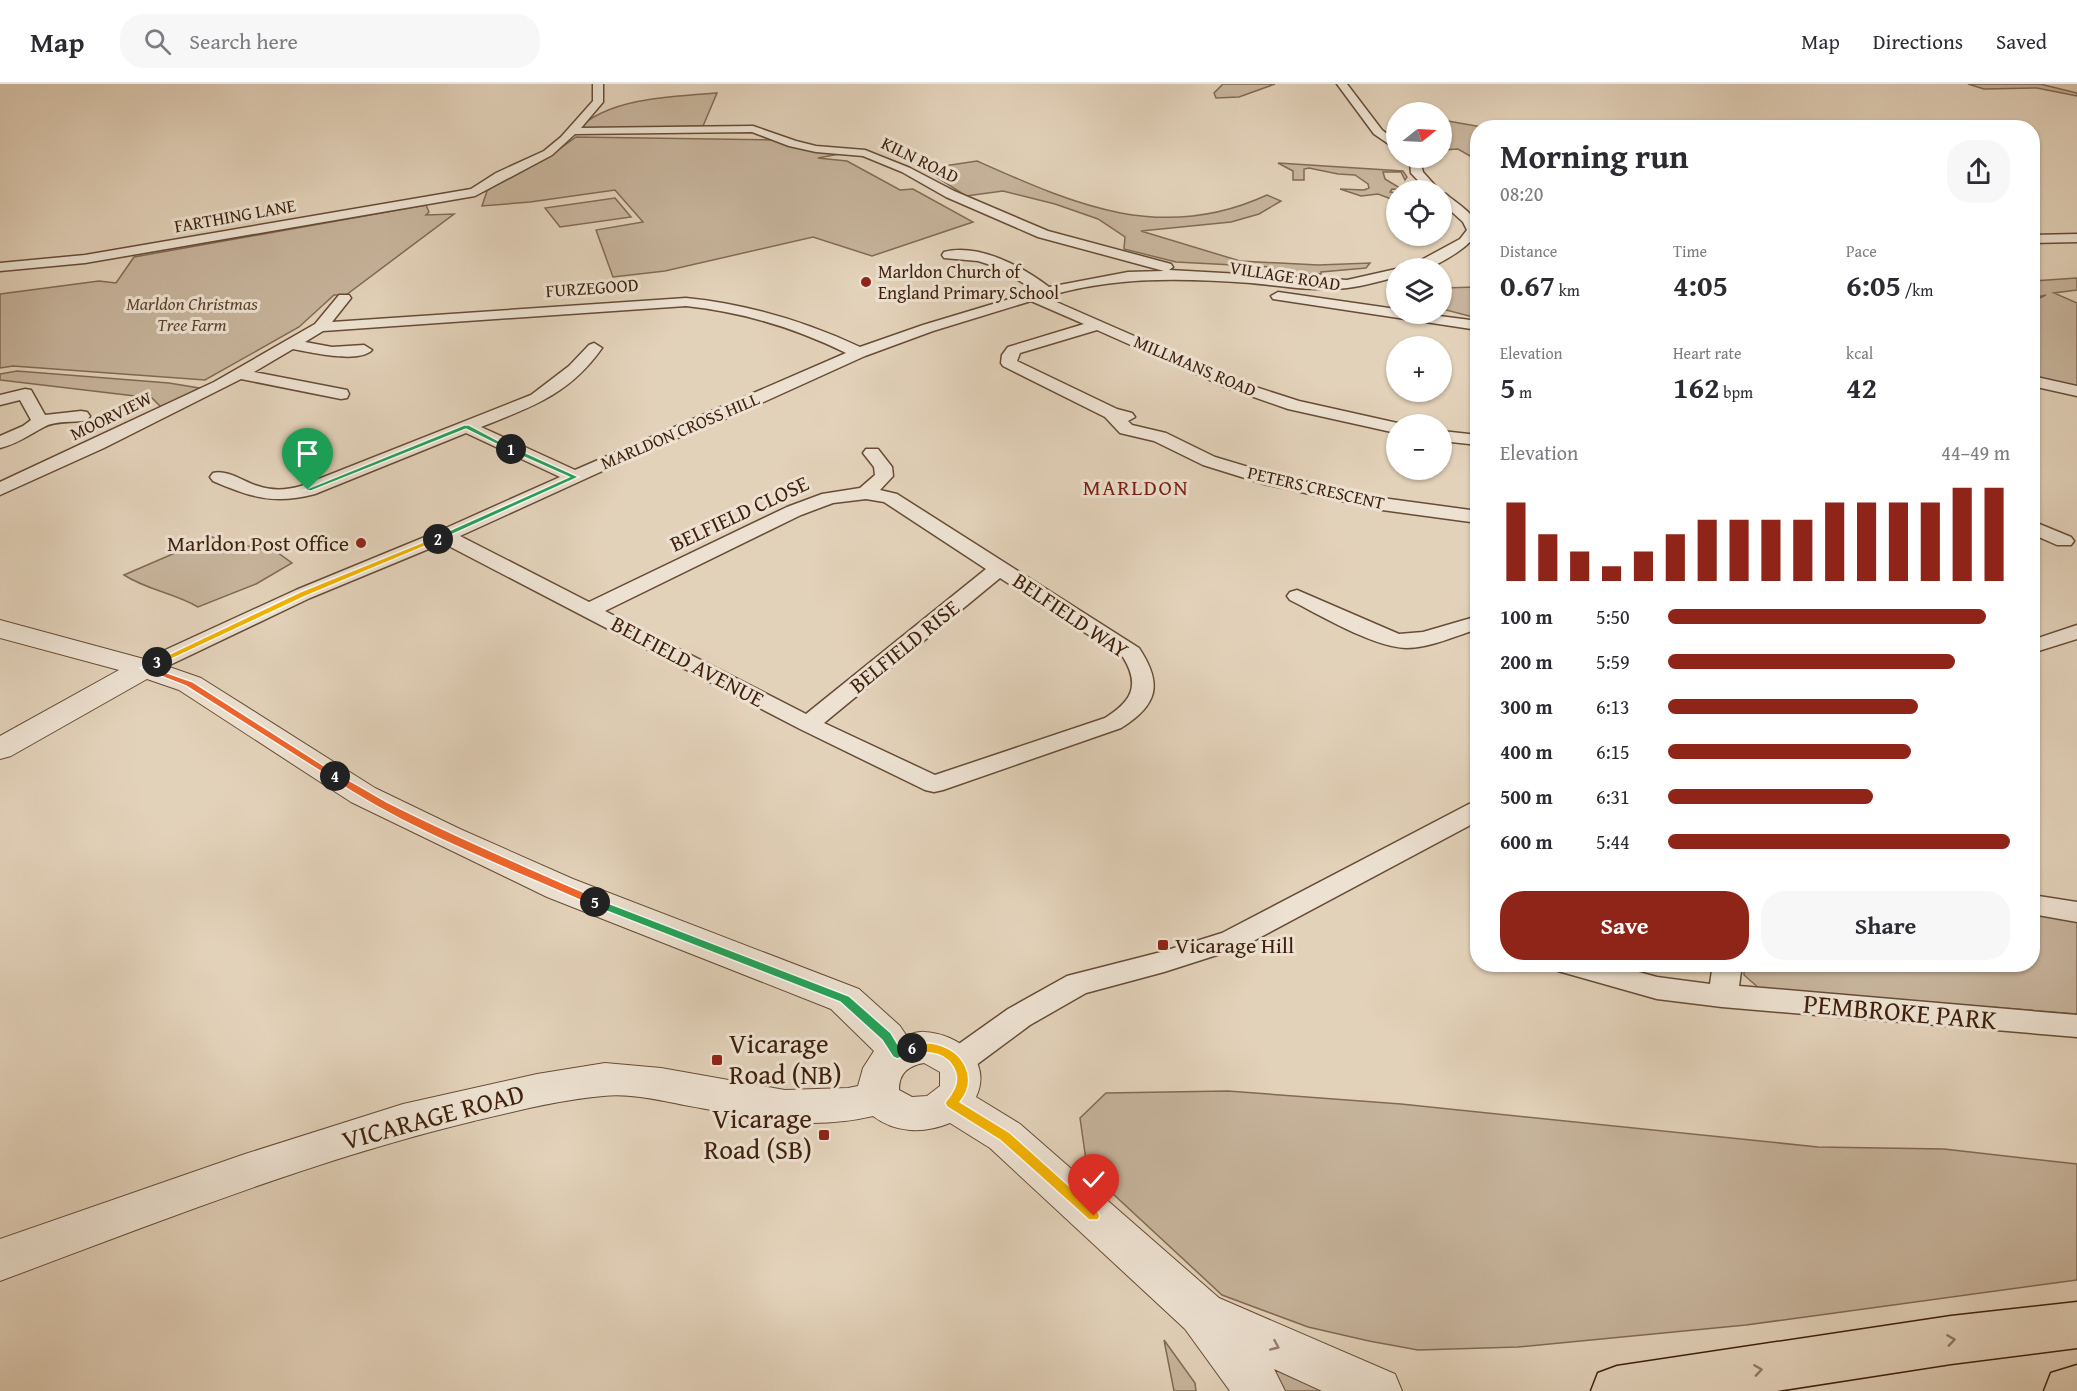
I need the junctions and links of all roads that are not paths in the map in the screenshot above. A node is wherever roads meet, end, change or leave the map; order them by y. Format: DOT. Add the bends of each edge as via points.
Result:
graph roads {
  1 [pos="598,84"];
  2 [pos="1342,84"];
  3 [pos="570,131"];
  4 [pos="1386,138"];
  5 [pos="1417,168"];
  6 [pos="1425,180"];
  7 [pos="1452,195"];
  8 [pos="1464,199"];
  9 [pos="1452,206"];
  10 [pos="1470,224"];
  11 [pos="1470,234"];
  12 [pos="2077,238"];
  13 [pos="2040,239"];
  14 [pos="949,255"];
  15 [pos="1435,258"];
  16 [pos="0,267"];
  17 [pos="1167,274"];
  18 [pos="1386,275"];
  19 [pos="1040,294"];
  20 [pos="344,298"];
  21 [pos="1386,311"];
  22 [pos="1452,322"];
  23 [pos="1096,325"];
  24 [pos="1470,325"];
  25 [pos="320,327"];
  26 [pos="291,344"];
  27 [pos="594,348"];
  28 [pos="364,350"];
  29 [pos="859,353"];
  30 [pos="238,374"];
  31 [pos="2040,383"];
  32 [pos="2077,391"];
  33 [pos="340,394"];
  34 [pos="0,400"];
  35 [pos="81,416"];
  36 [pos="40,421"];
  37 [pos="1386,426"];
  38 [pos="466,427"];
  39 [pos="1452,437"];
  40 [pos="1470,439"];
  41 [pos="0,443"];
  42 [pos="872,453"];
  43 [pos="219,477"];
  44 [pos="575,477"];
  45 [pos="0,489"];
  46 [pos="866,493"];
  47 [pos="1470,516"];
  48 [pos="2040,530"];
  49 [pos="2066,533"];
  50 [pos="444,536"];
  51 [pos="1000,568"];
  52 [pos="1297,596"];
  53 [pos="590,610"];
  54 [pos="1470,624"];
  55 [pos="0,629"];
  56 [pos="2077,632"];
  57 [pos="2040,644"];
  58 [pos="145,668"];
  59 [pos="808,724"];
  60 [pos="0,749"];
  61 [pos="934,784"];
  62 [pos="1470,814"];
  63 [pos="2040,905"];
  64 [pos="2077,912"];
  65 [pos="1598,972"];
  66 [pos="1726,972"];
  67 [pos="1722,996"];
  68 [pos="2077,1026"];
  69 [pos="897,1054"];
  70 [pos="957,1062"];
  71 [pos="882,1097"];
  72 [pos="951,1103"];
  73 [pos="0,1260"];
  74 [pos="1202,1313"];
  75 [pos="2077,1325"];
  76 [pos="2077,1390"];
  77 [pos="1260,1391"];
  78 [pos="1377,1391"];
  79 [pos="1617,1391"];
  80 [pos="2070,1391"];
  1 -- 3 [label="street" via="598,102"];
  2 -- 4 [label="street"];
  3 -- 16 [label="street, FARTHING LANE" via="548,153 475,192 130,252"];
  3 -- 17 [label="street, KILN ROAD" via="753,129 816,149 865,153 1043,234 1165,266"];
  5 -- 6 [label="street"];
  7 -- 8 [label="street"];
  9 -- 10 [label="street"];
  11 -- 15 [label="street" via="1465,242"];
  12 -- 13 [label="street"];
  14 -- 19 [label="street, MILLMANS ROAD" via="974,255 1000,262 1029,278"];
  17 -- 18 [label="street" via="1347,284"];
  17 -- 19 [label="street, MARLDON CROSS HILL" via="1128,276"];
  17 -- 21 [label="street, VILLAGE ROAD"];
  19 -- 23 [label="street, MILLMANS ROAD"];
  19 -- 29 [label="street, MARLDON CROSS HILL"];
  20 -- 25 [label="street"];
  22 -- 24 [label="street, VILLAGE ROAD"];
  23 -- 37 [label="street, MILLMANS ROAD" via="1231,384 1294,405"];
  23 -- 47 [label="street, PETERS CRESCENT" via="1014,350 1009,363 1111,414 1126,429 1160,437 1209,460 1271,480 1382,504"];
  25 -- 26 [label="street, MOORVIEW"];
  25 -- 29 [label="street, FURZEGOOD" via="686,302 723,305 788,321"];
  26 -- 28 [label="street" via="332,352"];
  26 -- 30 [label="street, MOORVIEW"];
  27 -- 38 [label="street" via="565,379 537,399"];
  29 -- 44 [label="street, MARLDON CROSS HILL"];
  30 -- 33 [label="street"];
  30 -- 45 [label="street, MOORVIEW"];
  31 -- 32 [label="street"];
  34 -- 36 [label="street" via="24,394"];
  35 -- 36 [label="street"];
  36 -- 41 [label="street"];
  38 -- 43 [label="street" via="292,495 255,493"];
  38 -- 44 [label="street"];
  39 -- 40 [label="street"];
  42 -- 46 [label="street" via="883,467 884,476"];
  44 -- 50 [label="street, MARLDON CROSS HILL"];
  46 -- 51 [label="street, BELFIELD WAY" via="890,498"];
  46 -- 53 [label="street, BELFIELD CLOSE" via="829,498 794,511"];
  48 -- 49 [label="street"];
  50 -- 53 [label="street, BELFIELD AVENUE"];
  50 -- 58 [label="street, MARLDON CROSS HILL" via="303,594"];
  51 -- 59 [label="street, BELFIELD RISE"];
  51 -- 61 [label="street, BELFIELD WAY" via="1131,652 1144,678 1143,691 1130,714 1113,723"];
  52 -- 54 [label="street" via="1402,642"];
  53 -- 59 [label="street, BELFIELD AVENUE"];
  55 -- 58 [label="street"];
  56 -- 57 [label="street"];
  58 -- 60 [label="street"];
  58 -- 69 [label="street" via="190,684 363,795 448,837 560,888 845,999 886,1037"];
  59 -- 61 [label="street, BELFIELD AVENUE"];
  62 -- 70 [label="street" via="1232,940 1077,984 1019,1017"];
  63 -- 64 [label="street"];
  65 -- 67 [label="street, PEMBROKE PARK" via="1657,988"];
  66 -- 67 [label="street"];
  67 -- 68 [label="street, PEMBROKE PARK"];
  69 -- 70 [label="street" via="914,1048 934,1048"];
  69 -- 71 [label="street" via="889,1059 879,1077"];
  70 -- 72 [label="street" via="963,1083"];
  71 -- 72 [label="street" via="889,1106 913,1114 927,1114"];
  71 -- 73 [label="street, VICARAGE ROAD" via="848,1105 785,1107 661,1084 605,1079 537,1090 403,1121 244,1172"];
  72 -- 74 [label="street" via="1005,1136"];
  74 -- 77 [label="street"];
  74 -- 78 [label="street, one-way"];
  79 -- 75 [label="highway, one-way" via="1950,1340"];
  76 -- 80 [label="highway"];
}
